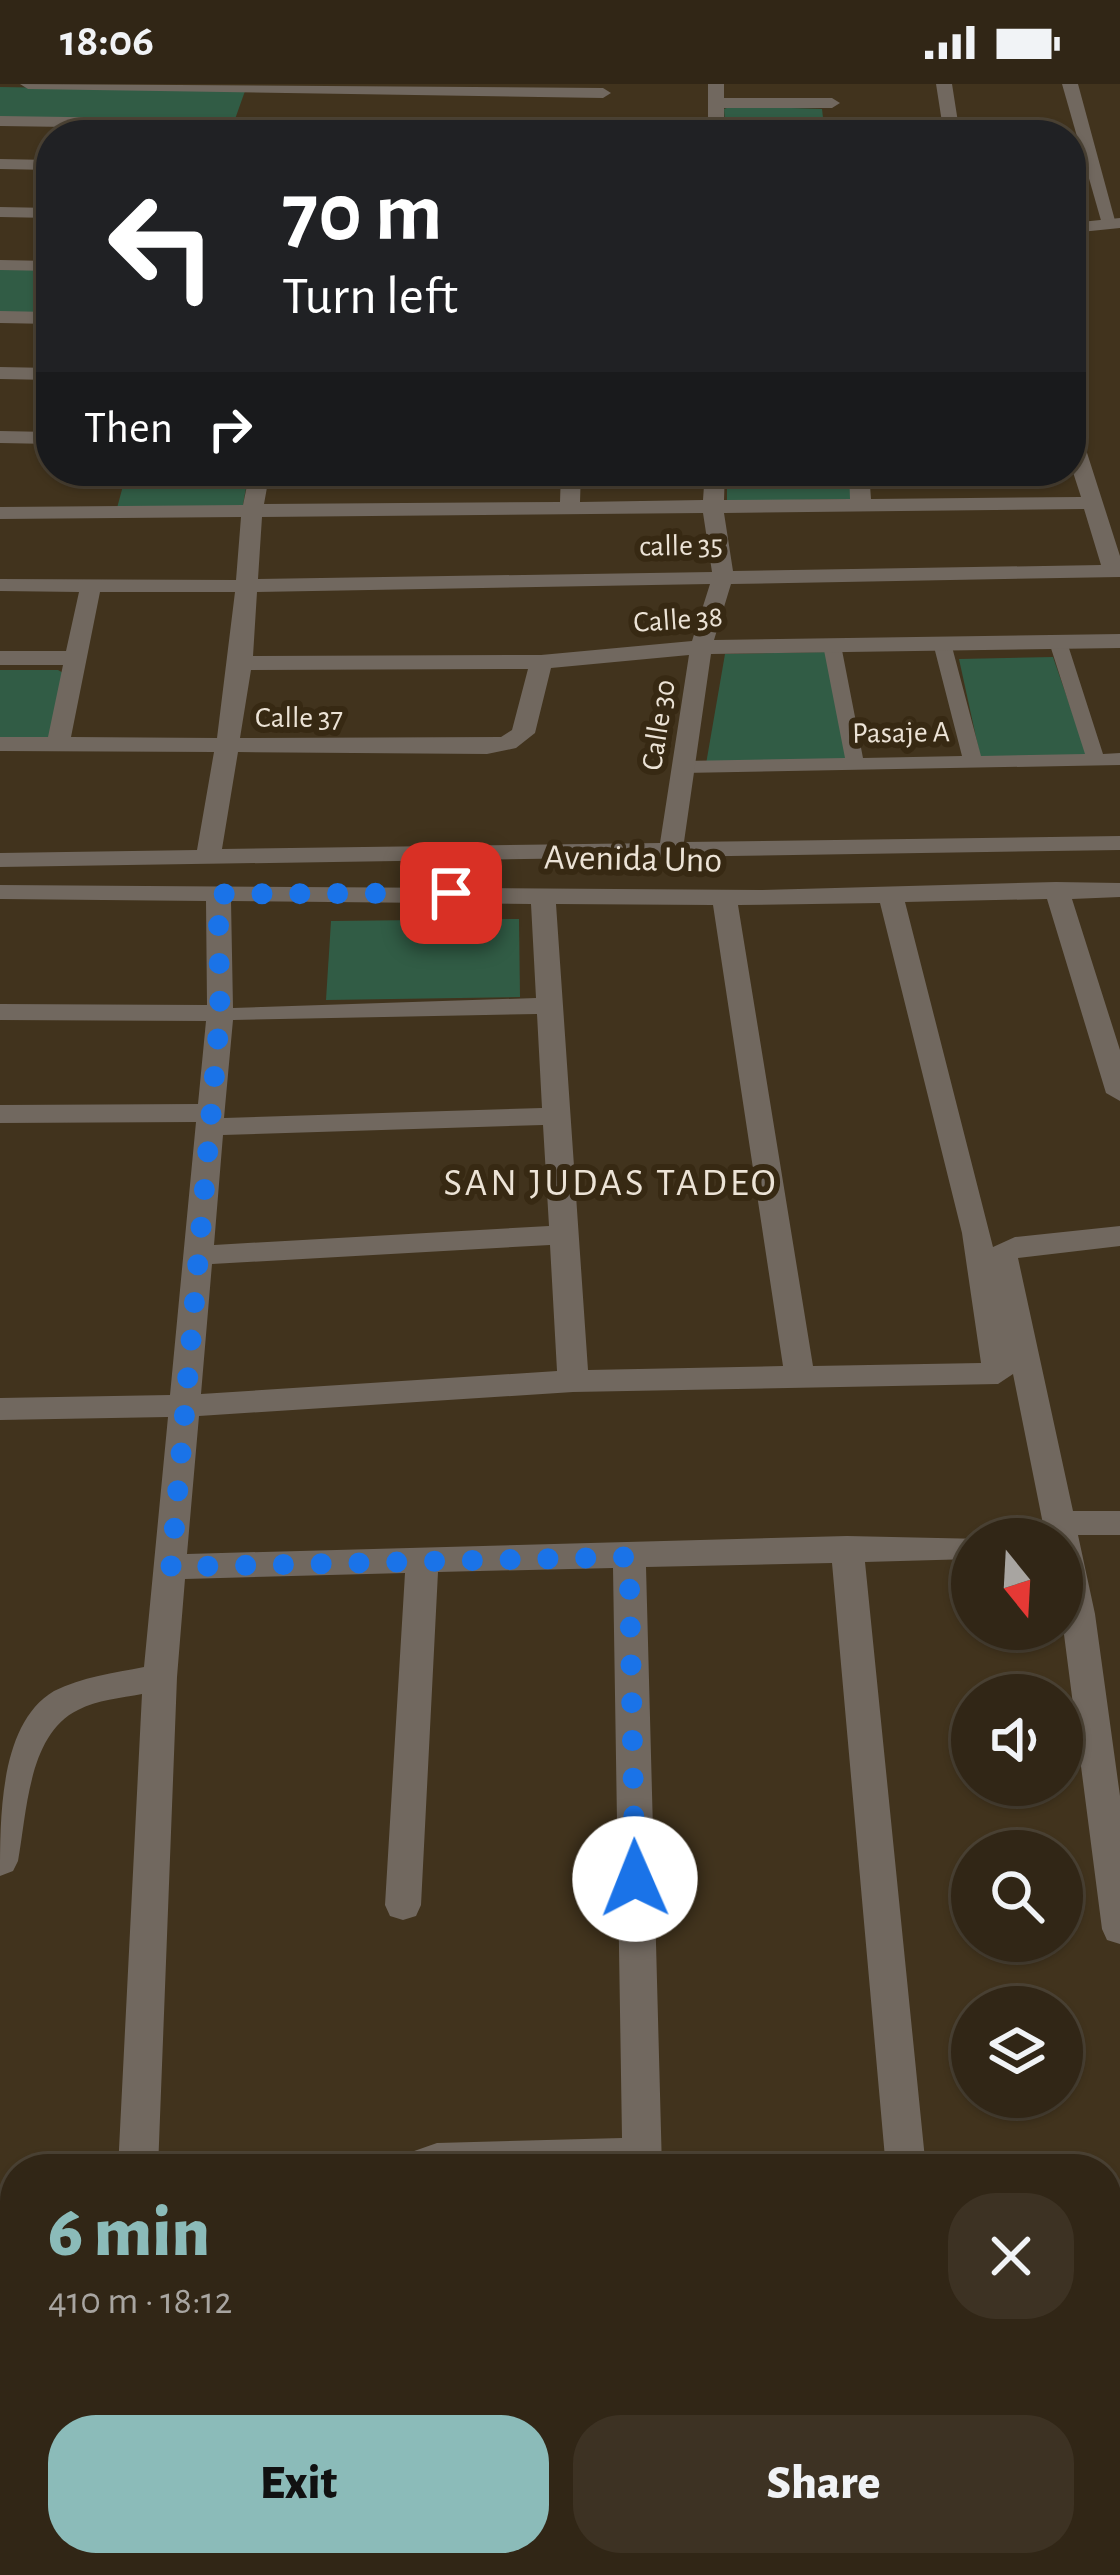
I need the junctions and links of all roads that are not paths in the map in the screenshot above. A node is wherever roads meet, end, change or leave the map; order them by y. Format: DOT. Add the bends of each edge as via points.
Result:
graph roads {
  1 [pos="28,84"];
  2 [pos="831,84"];
  3 [pos="944,84"];
  4 [pos="1070,84"];
  5 [pos="374,86"];
  6 [pos="604,88"];
  7 [pos="716,93"];
  8 [pos="365,120"];
  9 [pos="601,120"];
  10 [pos="950,120"];
  11 [pos="1084,120"];
  12 [pos="0,122"];
  13 [pos="36,123"];
  14 [pos="1086,125"];
  15 [pos="0,164"];
  16 [pos="36,165"];
  17 [pos="0,212"];
  18 [pos="36,213"];
  19 [pos="1117,227"];
  20 [pos="1086,228"];
  21 [pos="0,265"];
  22 [pos="36,266"];
  23 [pos="0,317"];
  24 [pos="36,318"];
  25 [pos="0,373"];
  26 [pos="36,374"];
  27 [pos="0,437"];
  28 [pos="36,438"];
  29 [pos="257,486"];
  30 [pos="571,486"];
  31 [pos="714,486"];
  32 [pos="860,486"];
  33 [pos="1086,486"];
  34 [pos="1091,503"];
  35 [pos="861,506"];
  36 [pos="713,508"];
  37 [pos="570,510"];
  38 [pos="252,512"];
  39 [pos="0,513"];
  40 [pos="1117,572"];
  41 [pos="723,576"];
  42 [pos="91,584"];
  43 [pos="0,585"];
  44 [pos="250,586"];
  45 [pos="1120,641"];
  46 [pos="1058,642"];
  47 [pos="942,644"];
  48 [pos="832,645"];
  49 [pos="701,647"];
  50 [pos="0,658"];
  51 [pos="75,658"];
  52 [pos="541,662"];
  53 [pos="242,663"];
  54 [pos="0,744"];
  55 [pos="58,744"];
  56 [pos="227,748"];
  57 [pos="1120,759"];
  58 [pos="1096,760"];
  59 [pos="973,762"];
  60 [pos="855,764"];
  61 [pos="683,766"];
  62 [pos="1120,843"];
  63 [pos="671,848"];
  64 [pos="0,860"];
  65 [pos="208,860"];
  66 [pos="1056,889"];
  67 [pos="1120,890"];
  68 [pos="0,892"];
  69 [pos="543,893"];
  70 [pos="218,894"];
  71 [pos="892,895"];
  72 [pos="724,898"];
  73 [pos="550,1006"];
  74 [pos="0,1012"];
  75 [pos="230,1014"];
  76 [pos="1120,1093"];
  77 [pos="0,1114"];
  78 [pos="557,1116"];
  79 [pos="212,1120"];
  80 [pos="1120,1219"];
  81 [pos="976,1233"];
  82 [pos="564,1235"];
  83 [pos="1120,1236"];
  84 [pos="201,1255"];
  85 [pos="799,1375"];
  86 [pos="573,1381"];
  87 [pos="188,1406"];
  88 [pos="0,1408"];
  89 [pos="1060,1518"];
  90 [pos="1083,1523"];
  91 [pos="1120,1523"];
  92 [pos="951,1547"];
  93 [pos="847,1548"];
  94 [pos="629,1557"];
  95 [pos="422,1561"];
  96 [pos="171,1567"];
  97 [pos="1083,1645"];
  98 [pos="160,1677"];
  99 [pos="1112,1823"];
  100 [pos="0,1862"];
  101 [pos="403,1906"];
  102 [pos="1119,1915"];
  103 [pos="139,2154"];
  104 [pos="641,2154"];
  105 [pos="905,2154"];
  1 -- 5 [label="street"];
  2 -- 7 [label="street" via="833,111"];
  3 -- 10 [label="street"];
  4 -- 11 [label="street"];
  5 -- 6 [label="street"];
  5 -- 8 [label="street"];
  6 -- 9 [label="street"];
  12 -- 13 [label="street"];
  14 -- 19 [label="street"];
  15 -- 16 [label="street"];
  17 -- 18 [label="street"];
  19 -- 20 [label="street"];
  21 -- 22 [label="street"];
  23 -- 24 [label="street"];
  25 -- 26 [label="street"];
  27 -- 28 [label="street"];
  29 -- 38 [label="street"];
  30 -- 37 [label="street"];
  31 -- 36 [label="street, Calle 30"];
  32 -- 35 [label="street"];
  33 -- 34 [label="street"];
  34 -- 35 [label="street"];
  34 -- 40 [label="street"];
  35 -- 36 [label="street"];
  36 -- 37 [label="street"];
  36 -- 41 [label="street, Calle 30"];
  37 -- 38 [label="street"];
  38 -- 39 [label="street"];
  38 -- 44 [label="street"];
  40 -- 41 [label="street, calle 35"];
  41 -- 44 [label="street, calle 35"];
  41 -- 49 [label="street, Calle 30"];
  42 -- 43 [label="street, calle 35"];
  42 -- 44 [label="street, calle 35"];
  42 -- 51 [label="street"];
  44 -- 53 [label="street"];
  45 -- 46 [label="street, Calle 38"];
  46 -- 47 [label="street, Calle 38"];
  46 -- 58 [label="street"];
  47 -- 48 [label="street, Calle 38"];
  47 -- 59 [label="street"];
  48 -- 49 [label="street, Calle 38"];
  48 -- 60 [label="street"];
  49 -- 52 [label="street, Calle 38"];
  49 -- 61 [label="street, Calle 30"];
  50 -- 51 [label="street"];
  51 -- 55 [label="street"];
  52 -- 53 [label="street, Calle 38"];
  52 -- 56 [label="street, Calle 37" via="523,733 508,742"];
  53 -- 56 [label="street"];
  54 -- 55 [label="street, Calle 37"];
  55 -- 56 [label="street, Calle 37"];
  56 -- 65 [label="street"];
  57 -- 58 [label="street, Pasaje A"];
  58 -- 59 [label="street, Pasaje A"];
  59 -- 60 [label="street, Pasaje A"];
  60 -- 61 [label="street, Pasaje A"];
  61 -- 63 [label="street, Calle 30"];
  62 -- 63 [label="street, Avenida Uno"];
  63 -- 65 [label="street, Avenida Uno"];
  64 -- 65 [label="street, Avenida Uno"];
  66 -- 67 [label="street, Avenida Uno"];
  66 -- 71 [label="street, Avenida Uno"];
  66 -- 76 [label="street"];
  68 -- 70 [label="street, Avenida Uno"];
  69 -- 70 [label="street, Avenida Uno"];
  69 -- 72 [label="street, Avenida Uno"];
  69 -- 73 [label="street"];
  70 -- 75 [label="street"];
  71 -- 72 [label="street, Avenida Uno"];
  71 -- 81 [label="street"];
  72 -- 85 [label="street"];
  73 -- 75 [label="street"];
  73 -- 78 [label="street"];
  74 -- 75 [label="street"];
  75 -- 79 [label="street"];
  77 -- 79 [label="street"];
  78 -- 79 [label="street"];
  78 -- 82 [label="street"];
  79 -- 84 [label="street"];
  80 -- 81 [label="street"];
  81 -- 85 [label="street" via="998,1373"];
  82 -- 84 [label="street"];
  82 -- 86 [label="street"];
  83 -- 89 [label="street" via="1015,1246 1003,1254"];
  84 -- 87 [label="street"];
  85 -- 86 [label="street"];
  86 -- 87 [label="street"];
  87 -- 88 [label="street"];
  87 -- 96 [label="street"];
  90 -- 91 [label="street"];
  92 -- 93 [label="street"];
  93 -- 94 [label="street"];
  93 -- 105 [label="street"];
  94 -- 95 [label="street"];
  94 -- 104 [label="street"];
  95 -- 96 [label="street"];
  95 -- 101 [label="street"];
  96 -- 98 [label="street"];
  97 -- 99 [label="street"];
  98 -- 100 [label="street" via="67,1698 41,1717 26,1745"];
  98 -- 103 [label="street"];
  99 -- 102 [label="street"];
}
